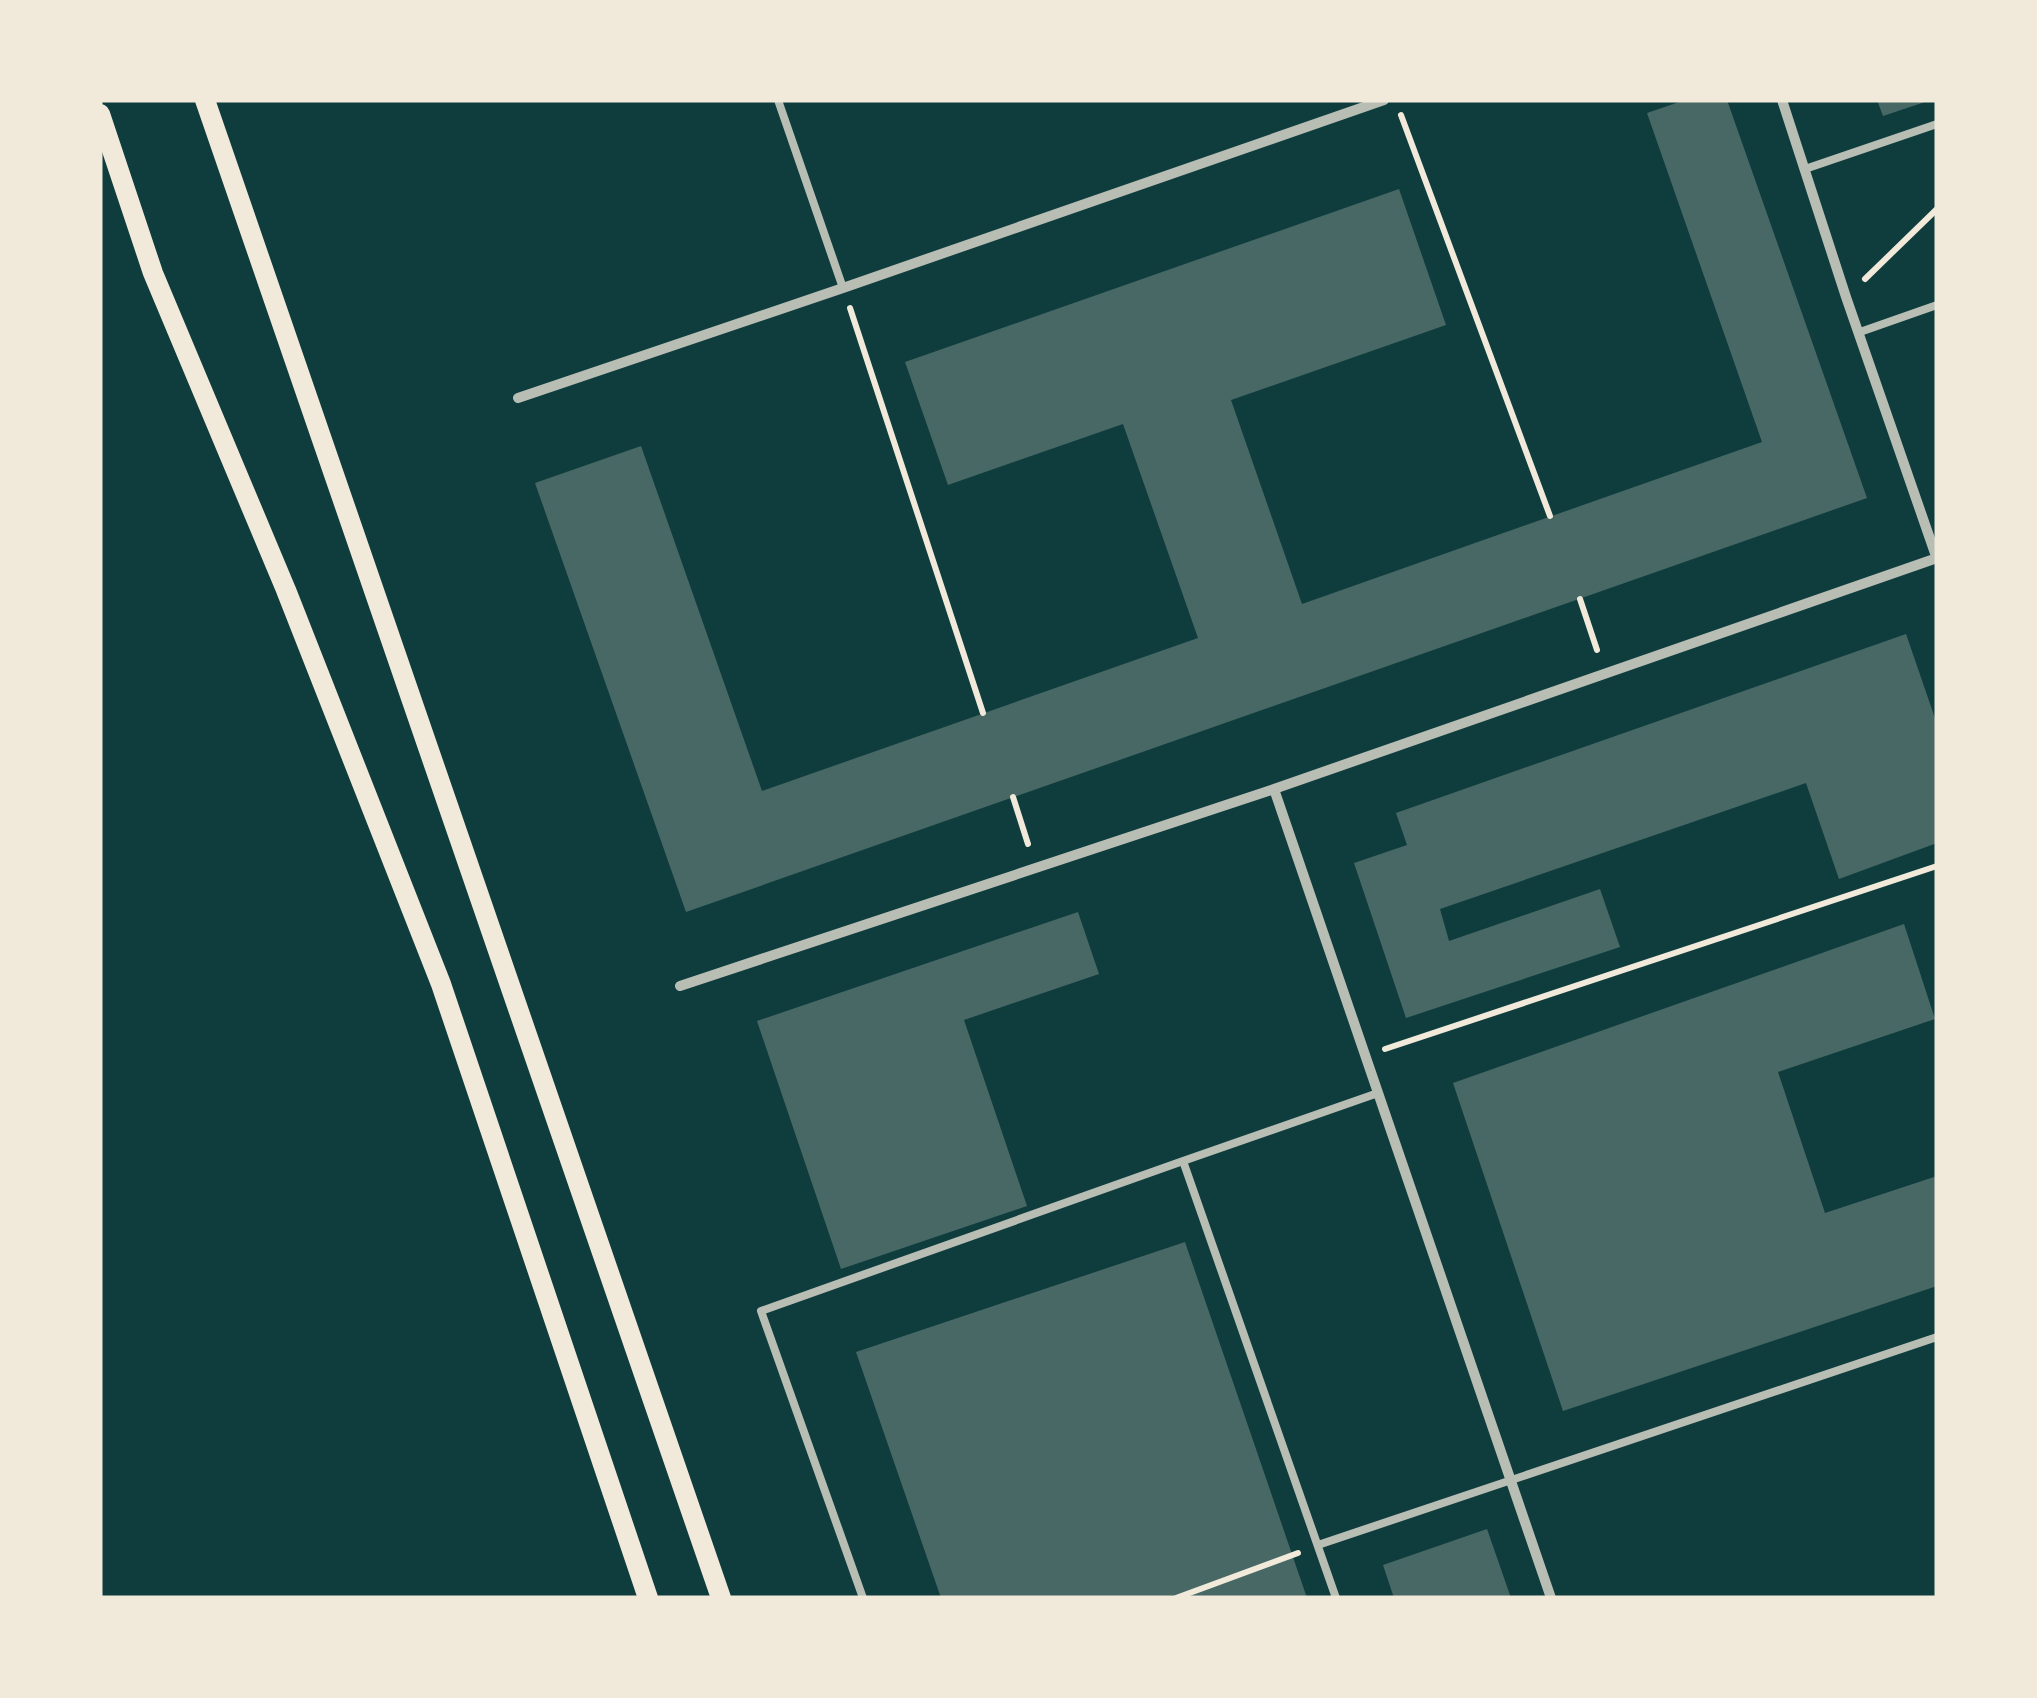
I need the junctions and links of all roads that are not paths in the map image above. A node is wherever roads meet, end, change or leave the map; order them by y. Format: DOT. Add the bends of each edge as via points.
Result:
graph roads {
  1 [pos="205,100"];
  2 [pos="778,100"];
  3 [pos="1384,100"];
  4 [pos="1782,100"];
  5 [pos="100,114"];
  6 [pos="1937,124"];
  7 [pos="1805,169"];
  8 [pos="843,288"];
  9 [pos="1937,305"];
  10 [pos="1860,332"];
  11 [pos="518,398"];
  12 [pos="1937,559"];
  13 [pos="1274,789"];
  14 [pos="680,986"];
  15 [pos="1378,1093"];
  16 [pos="1184,1161"];
  17 [pos="1937,1337"];
  18 [pos="1511,1480"];
  19 [pos="1318,1546"];
  20 [pos="648,1598"];
  21 [pos="721,1598"];
  22 [pos="864,1598"];
  23 [pos="1336,1598"];
  24 [pos="1551,1598"];
  1 -- 21 [label="main road"];
  2 -- 8 [label="lane"];
  3 -- 8 [label="street"];
  4 -- 7 [label="street"];
  5 -- 20 [label="main road" via="154,273 440,984"];
  6 -- 7 [label="lane"];
  7 -- 10 [label="street"];
  8 -- 11 [label="street"];
  9 -- 10 [label="lane"];
  10 -- 12 [label="street"];
  12 -- 13 [label="street"];
  13 -- 14 [label="street"];
  13 -- 15 [label="street"];
  15 -- 16 [label="lane"];
  15 -- 18 [label="street"];
  16 -- 19 [label="lane"];
  16 -- 22 [label="lane" via="761,1311"];
  17 -- 18 [label="lane"];
  18 -- 19 [label="lane"];
  18 -- 24 [label="street"];
  19 -- 23 [label="lane"];
}
